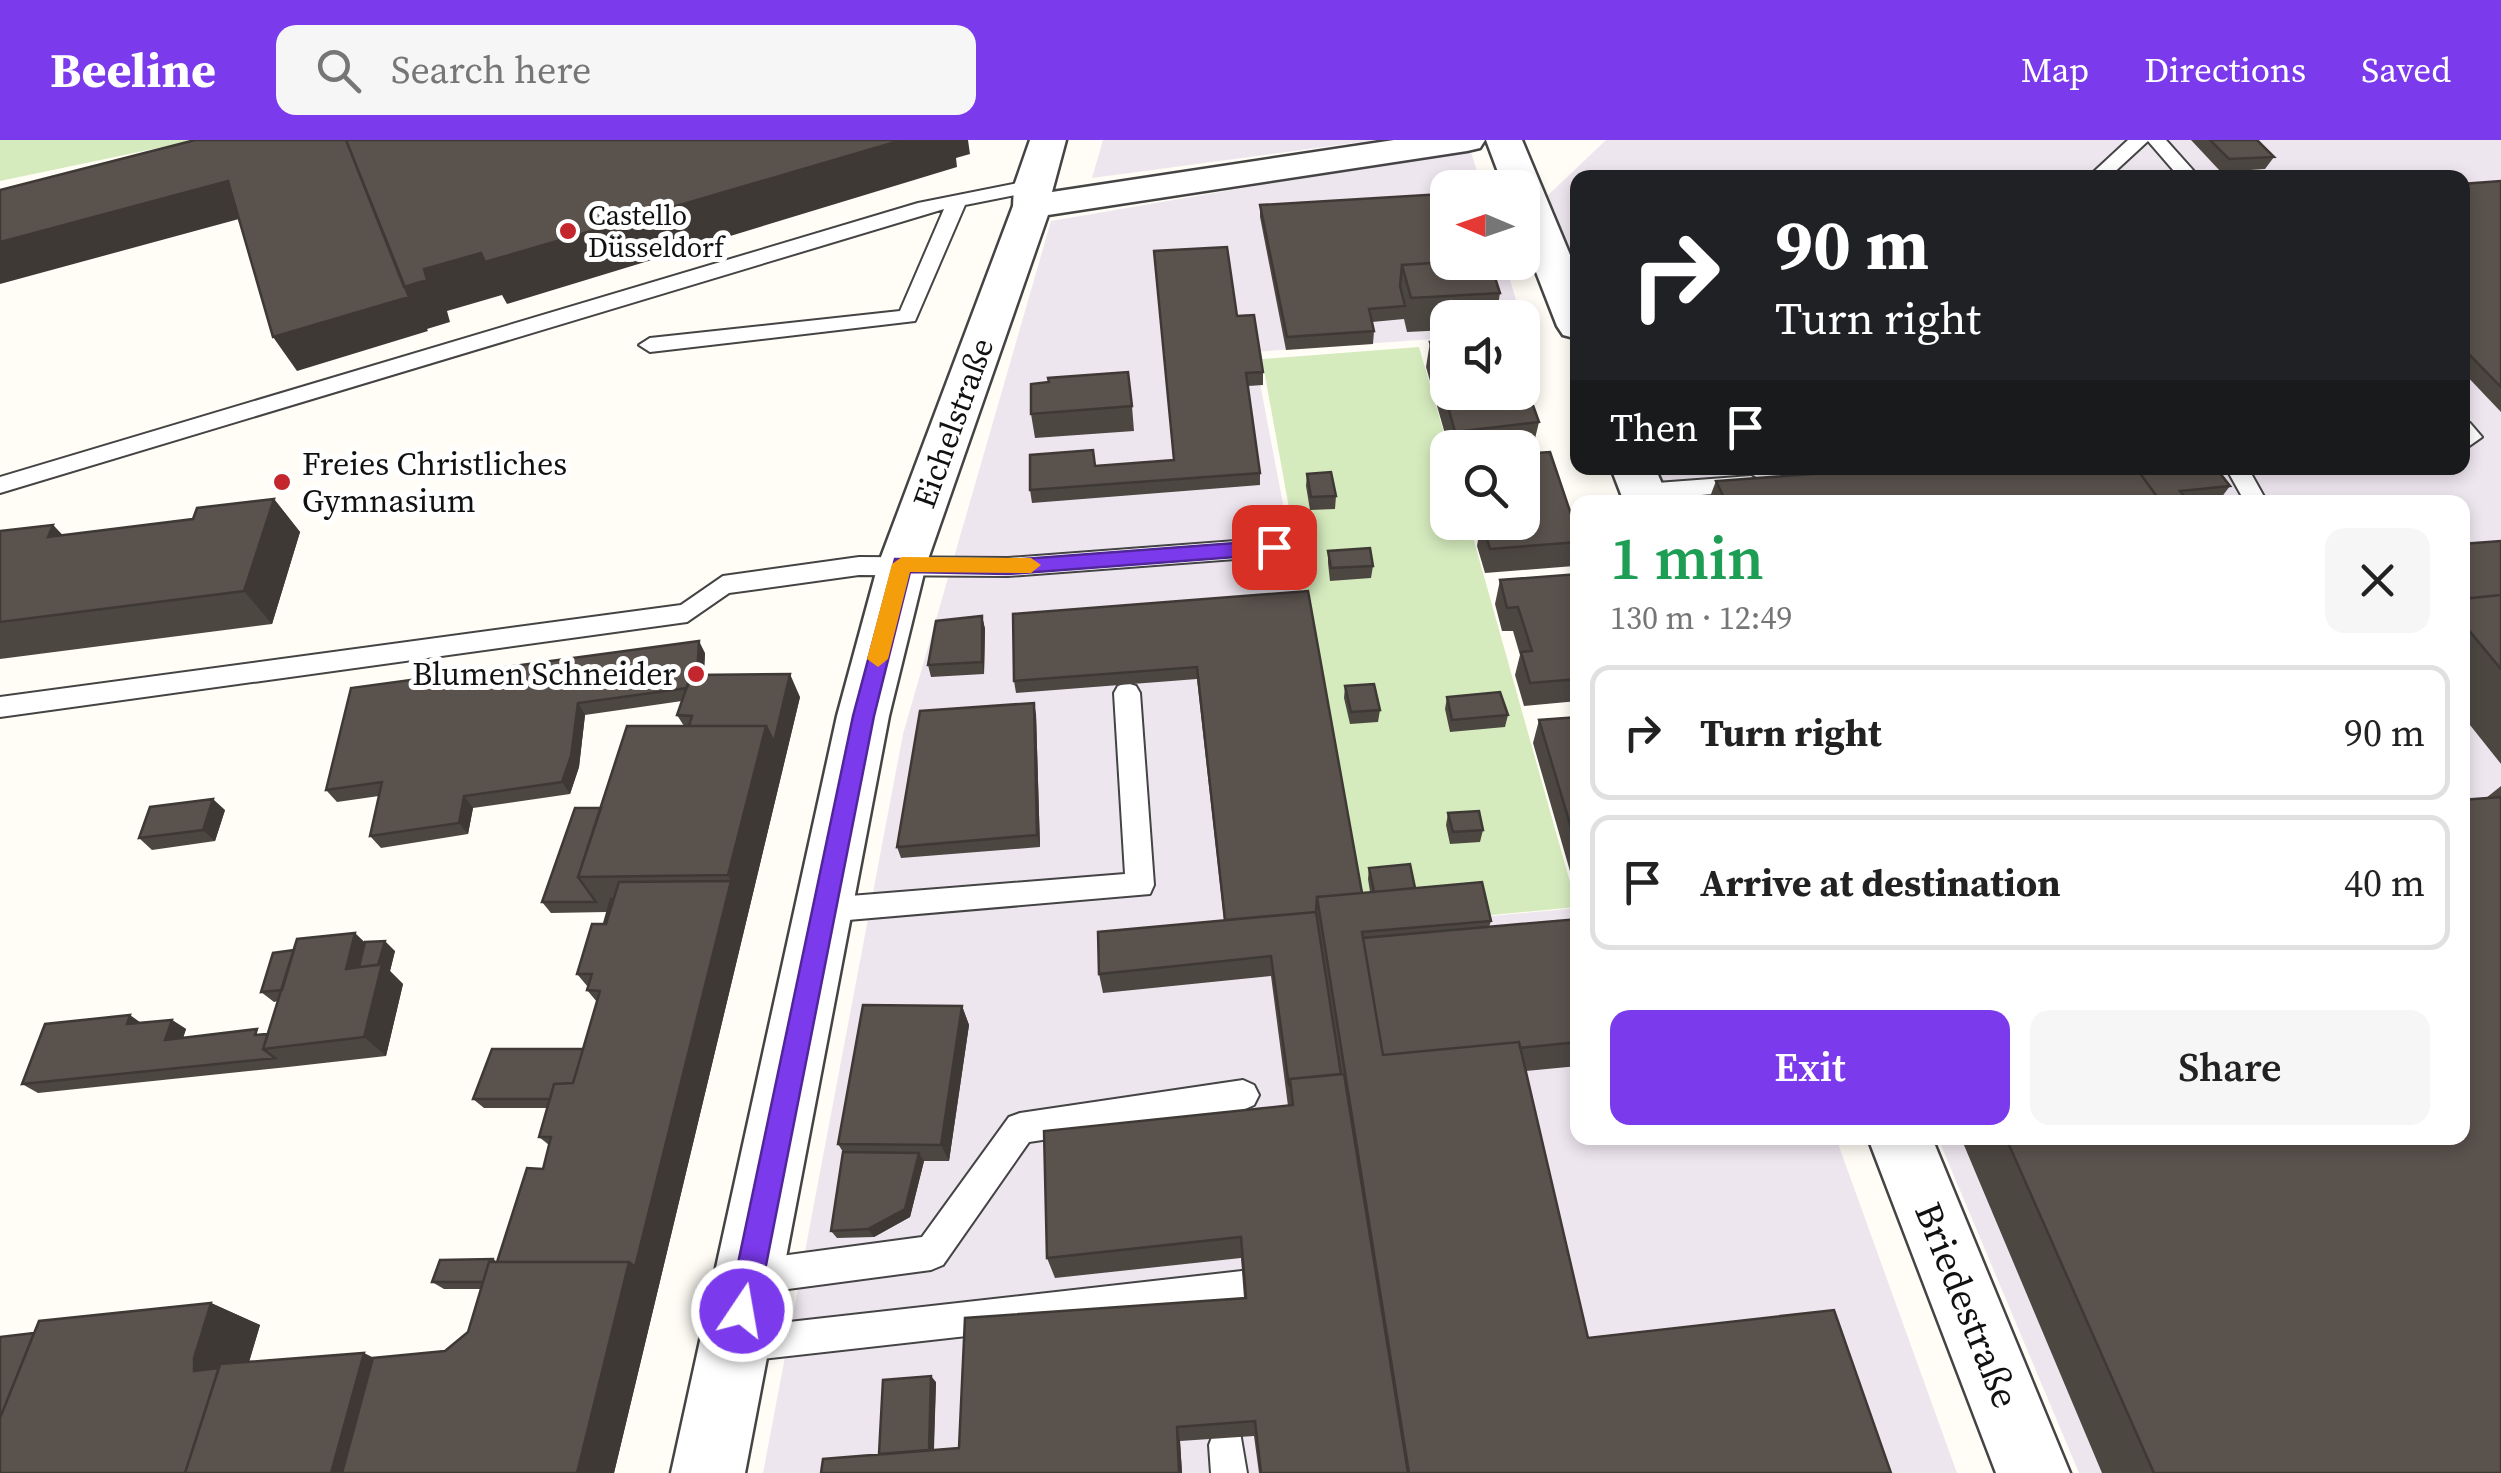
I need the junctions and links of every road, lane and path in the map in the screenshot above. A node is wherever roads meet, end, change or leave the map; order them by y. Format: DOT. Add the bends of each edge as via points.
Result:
graph roads {
  1 [pos="1048,140"];
  2 [pos="1467,140"];
  3 [pos="1504,140"];
  4 [pos="2140,140"];
  5 [pos="2156,140"];
  6 [pos="2105,170"];
  7 [pos="2184,170"];
  8 [pos="1032,196"];
  9 [pos="957,201"];
  10 [pos="1570,306"];
  11 [pos="650,345"];
  12 [pos="1780,482"];
  13 [pos="0,485"];
  14 [pos="1641,487"];
  15 [pos="1274,547"];
  16 [pos="902,564"];
  17 [pos="1127,694"];
  18 [pos="0,707"];
  19 [pos="825,910"];
  20 [pos="1243,1095"];
  21 [pos="1903,1145"];
  22 [pos="750,1276"];
  23 [pos="1242,1288"];
  24 [pos="735,1346"];
  25 [pos="708,1473"];
  26 [pos="2033,1473"];
  1 -- 8 [label="street, Eichelstraße"];
  2 -- 8 [label="street"];
  3 -- 10 [label="street"];
  4 -- 6 [label="lane"];
  5 -- 7 [label="lane"];
  8 -- 9 [label="lane"];
  8 -- 16 [label="street, Eichelstraße"];
  9 -- 11 [label="lane" via="908,316"];
  9 -- 13 [label="lane"];
  12 -- 14 [label="lane"];
  15 -- 16 [label="lane" via="1008,567"];
  16 -- 18 [label="lane" via="723,585 687,614"];
  16 -- 19 [label="street, Eichelstraße"];
  17 -- 19 [label="lane" via="1140,885"];
  19 -- 22 [label="street, Eichelstraße"];
  20 -- 22 [label="lane" via="1020,1128 931,1253"];
  21 -- 26 [label="street, Briedestraße"];
  22 -- 24 [label="street, Eichelstraße"];
  23 -- 24 [label="lane"];
  24 -- 25 [label="street, Eichelstraße"];
}
